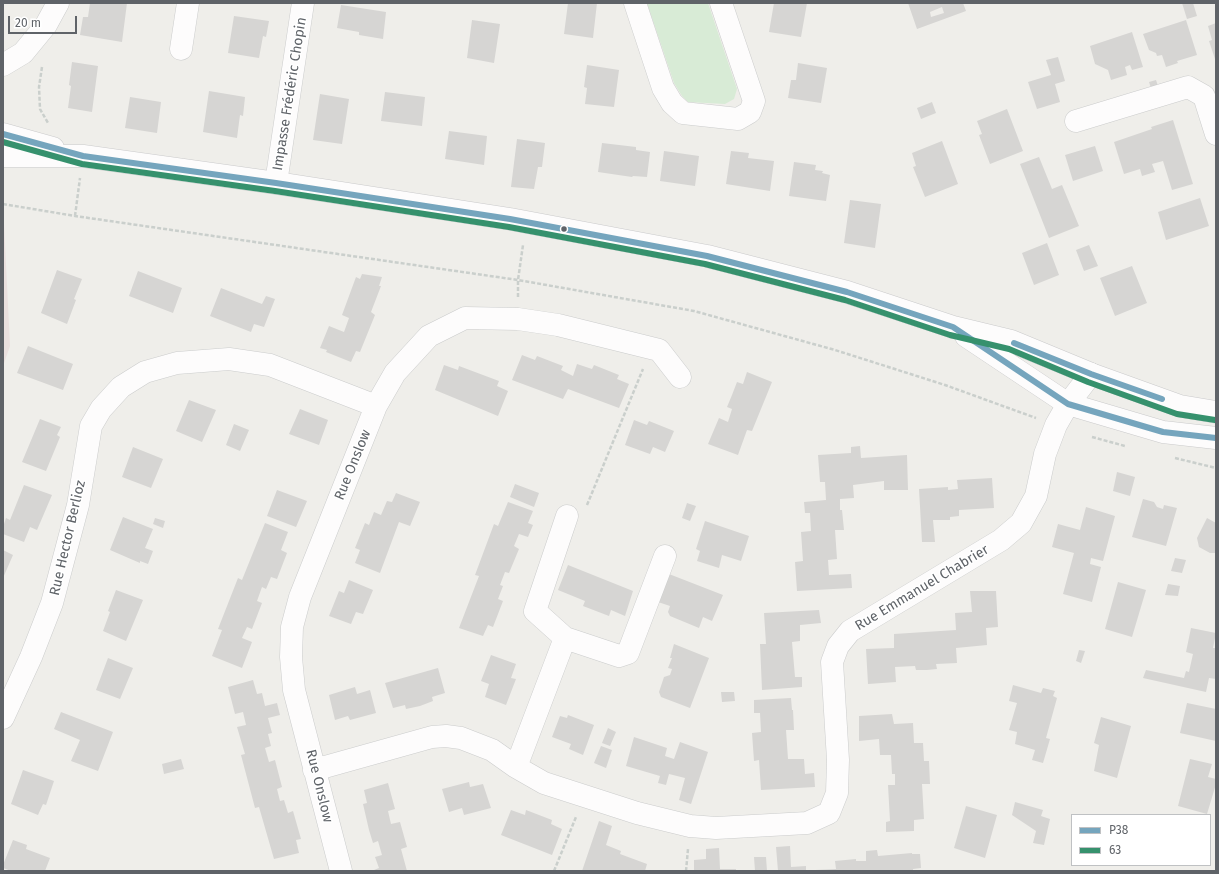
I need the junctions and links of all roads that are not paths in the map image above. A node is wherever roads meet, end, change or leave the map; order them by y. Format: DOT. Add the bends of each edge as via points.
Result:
graph roads {
  1 [pos="58,3"];
  2 [pos="188,3"];
  3 [pos="635,3"];
  4 [pos="721,3"];
  5 [pos="297,4"];
  6 [pos="181,49"];
  7 [pos="3,65"];
  8 [pos="1076,121"];
  9 [pos="3,134"];
  10 [pos="1216,134"];
  11 [pos="3,156"];
  12 [pos="83,156"];
  13 [pos="276,183"];
  14 [pos="954,327"];
  15 [pos="1092,374"];
  16 [pos="680,378"];
  17 [pos="1068,404"];
  18 [pos="376,406"];
  19 [pos="1216,412"];
  20 [pos="1216,438"];
  21 [pos="567,516"];
  22 [pos="665,556"];
  23 [pos="565,638"];
  24 [pos="3,718"];
  25 [pos="516,767"];
  26 [pos="314,770"];
  27 [pos="340,871"];
  1 -- 7 [label="street" via="46,26 23,53"];
  2 -- 6 [label="street"];
  3 -- 4 [label="street" via="663,88 672,103 683,114 738,119 750,112 754,101"];
  5 -- 13 [label="street, Impasse Frédéric Chopin"];
  8 -- 10 [label="street" via="1188,87 1204,96"];
  9 -- 12 [label="street"];
  11 -- 12 [label="street"];
  12 -- 13 [label="street"];
  13 -- 14 [label="street" via="510,219 707,256 847,292"];
  14 -- 15 [label="street" via="1011,341"];
  14 -- 17 [label="street"];
  15 -- 17 [label="street, Rue Emmanuel Chabrier"];
  15 -- 19 [label="street" via="1180,406"];
  16 -- 18 [label="street, Rue Onslow" via="658,350 651,348 558,325 518,319 465,318 428,336 395,373"];
  17 -- 20 [label="street" via="1163,432"];
  17 -- 25 [label="street, Rue Emmanuel Chabrier" via="1050,440 1036,496 1021,524 1002,540 850,631 838,646 832,662 838,760 837,793 829,813 808,824 716,828 690,826 637,813 544,783"];
  18 -- 24 [label="street, Rue Hector Berlioz" via="270,365 229,359 177,363 145,372 121,387 91,426 78,505 52,602 31,657"];
  18 -- 26 [label="street, Rue Onslow" via="300,597 292,627 294,690"];
  21 -- 23 [label="street" via="535,611"];
  22 -- 23 [label="street" via="628,653 619,656"];
  23 -- 25 [label="street"];
  25 -- 26 [label="street, Rue Emmanuel Chabrier" via="492,750 461,738 446,736 432,737"];
  26 -- 27 [label="street, Rue Onslow"];
}
